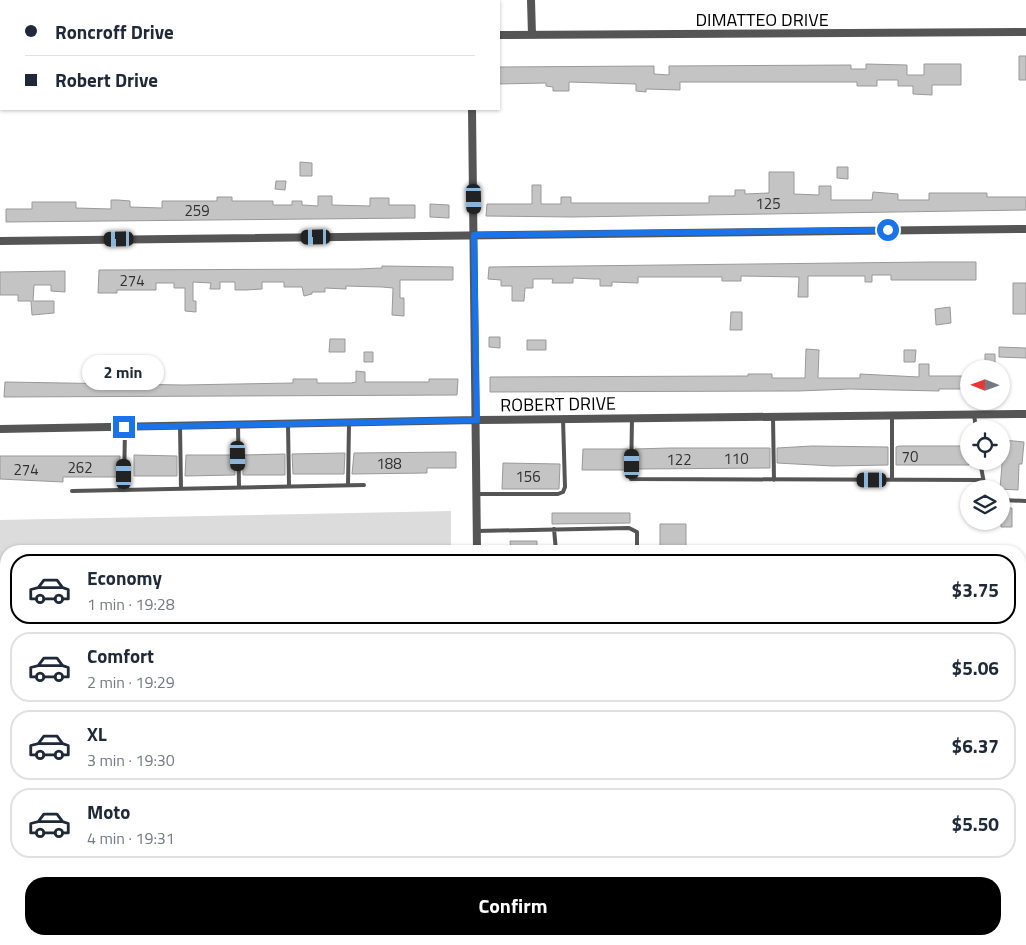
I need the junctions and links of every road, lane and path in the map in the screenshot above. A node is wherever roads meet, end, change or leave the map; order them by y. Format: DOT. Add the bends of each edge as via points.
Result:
graph roads {
  1 [pos="531,0"];
  2 [pos="1026,32"];
  3 [pos="500,35"];
  4 [pos="532,35"];
  5 [pos="472,110"];
  6 [pos="1026,229"];
  7 [pos="474,235"];
  8 [pos="0,241"];
  9 [pos="974,414"];
  10 [pos="1026,414"];
  11 [pos="892,415"];
  12 [pos="773,416"];
  13 [pos="632,418"];
  14 [pos="563,419"];
  15 [pos="477,420"];
  16 [pos="975,420"];
  17 [pos="349,422"];
  18 [pos="288,424"];
  19 [pos="238,425"];
  20 [pos="180,426"];
  21 [pos="124,427"];
  22 [pos="0,430"];
  23 [pos="981,470"];
  24 [pos="774,480"];
  25 [pos="892,480"];
  26 [pos="960,480"];
  27 [pos="983,480"];
  28 [pos="348,485"];
  29 [pos="364,485"];
  30 [pos="289,486"];
  31 [pos="239,487"];
  32 [pos="181,489"];
  33 [pos="124,490"];
  34 [pos="72,491"];
  35 [pos="477,494"];
  36 [pos="1010,500"];
  37 [pos="1026,501"];
  38 [pos="554,529"];
  39 [pos="477,531"];
  40 [pos="477,545"];
  41 [pos="555,545"];
  42 [pos="637,545"];
  1 -- 4 [label="street"];
  2 -- 4 [label="street, DIMATTEO DRIVE"];
  3 -- 4 [label="street, DIMATTEO DRIVE"];
  5 -- 7 [label="street"];
  6 -- 7 [label="street"];
  7 -- 8 [label="street"];
  7 -- 15 [label="street"];
  9 -- 10 [label="street, ROBERT DRIVE"];
  9 -- 11 [label="street, ROBERT DRIVE"];
  9 -- 16 [label="lane"];
  11 -- 12 [label="street, ROBERT DRIVE"];
  11 -- 25 [label="lane"];
  12 -- 13 [label="street, ROBERT DRIVE"];
  12 -- 24 [label="lane"];
  13 -- 14 [label="street, ROBERT DRIVE"];
  13 -- 24 [label="lane" via="632,479"];
  14 -- 15 [label="street, ROBERT DRIVE"];
  14 -- 35 [label="lane" via="563,492"];
  15 -- 17 [label="street, ROBERT DRIVE"];
  15 -- 35 [label="street"];
  17 -- 18 [label="street, ROBERT DRIVE"];
  17 -- 28 [label="lane"];
  18 -- 19 [label="street, ROBERT DRIVE"];
  18 -- 30 [label="lane"];
  19 -- 20 [label="street, ROBERT DRIVE"];
  19 -- 31 [label="lane"];
  20 -- 21 [label="street, ROBERT DRIVE"];
  20 -- 32 [label="lane"];
  21 -- 22 [label="street, ROBERT DRIVE"];
  21 -- 33 [label="lane"];
  23 -- 27 [label="lane"];
  24 -- 25 [label="lane"];
  25 -- 26 [label="lane"];
  28 -- 29 [label="lane"];
  28 -- 30 [label="lane"];
  30 -- 31 [label="lane"];
  31 -- 32 [label="lane"];
  32 -- 33 [label="lane"];
  33 -- 34 [label="lane"];
  35 -- 39 [label="street"];
  36 -- 37 [label="lane"];
  38 -- 39 [label="lane"];
  38 -- 41 [label="lane"];
  38 -- 42 [label="lane" via="629,528 637,532"];
  39 -- 40 [label="street"];
}
